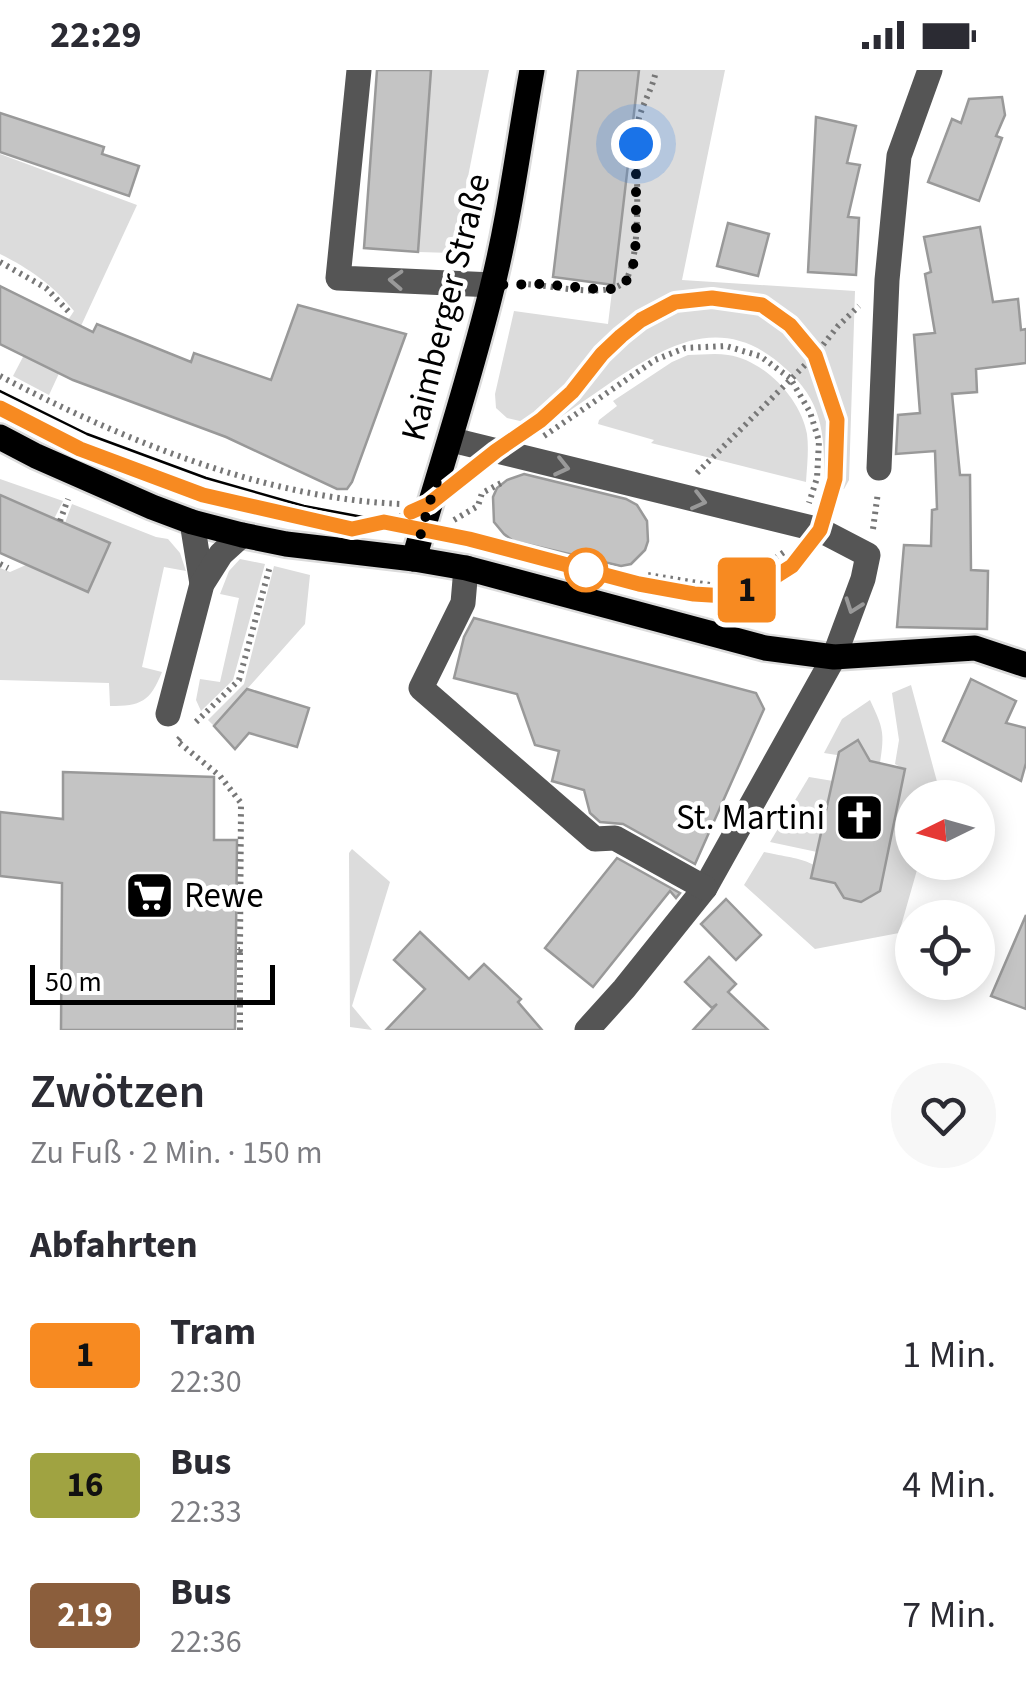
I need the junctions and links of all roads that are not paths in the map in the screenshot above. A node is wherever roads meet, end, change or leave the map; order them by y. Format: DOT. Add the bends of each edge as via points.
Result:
graph roads {
  1 [pos="359,70"];
  2 [pos="532,70"];
  3 [pos="930,70"];
  4 [pos="493,285"];
  5 [pos="0,437"];
  6 [pos="452,440"];
  7 [pos="880,468"];
  8 [pos="192,522"];
  9 [pos="242,535"];
  10 [pos="414,559"];
  11 [pos="466,568"];
  12 [pos="202,584"];
  13 [pos="834,657"];
  14 [pos="1026,665"];
  15 [pos="168,714"];
  16 [pos="705,888"];
  17 [pos="587,1030"];
  4 -- 1 [label="street, one-way" via="338,278"];
  2 -- 4 [label="main road, Kaimberger Straße"];
  3 -- 7 [label="street" via="899,156"];
  4 -- 6 [label="main road, Kaimberger Straße"];
  5 -- 8 [label="main road"];
  6 -- 10 [label="main road, Kaimberger Straße"];
  6 -- 13 [label="street, one-way" via="517,468 675,495 820,530 868,554"];
  8 -- 9 [label="main road"];
  8 -- 12 [label="street"];
  9 -- 10 [label="main road"];
  9 -- 12 [label="street"];
  10 -- 11 [label="main road"];
  11 -- 13 [label="main road" via="765,648"];
  11 -- 16 [label="street" via="462,603 421,688 595,839 616,838"];
  12 -- 15 [label="street"];
  13 -- 14 [label="main road" via="974,648"];
  13 -- 16 [label="street"];
  16 -- 17 [label="street"];
}
